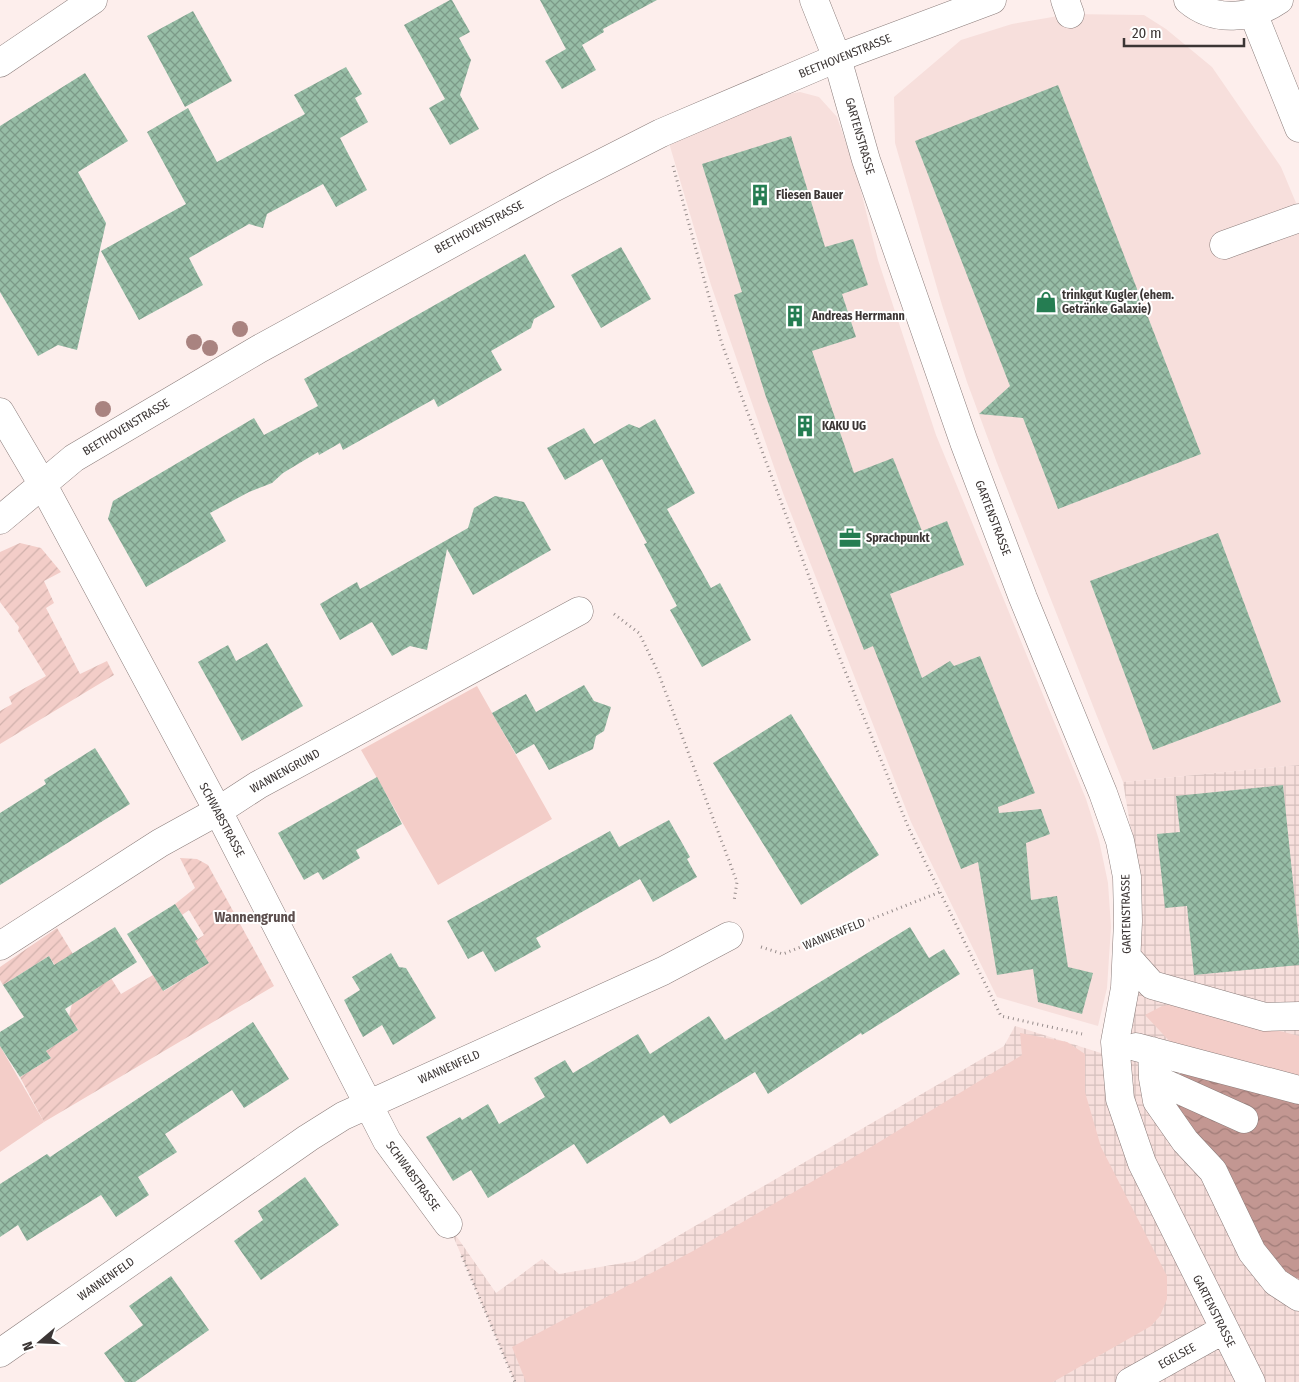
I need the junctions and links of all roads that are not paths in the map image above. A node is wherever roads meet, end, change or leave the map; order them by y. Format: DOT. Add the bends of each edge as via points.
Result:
graph roads {
  1 [pos="93,0"];
  2 [pos="814,0"];
  3 [pos="992,0"];
  4 [pos="1188,0"];
  5 [pos="1278,0"];
  6 [pos="1253,14"];
  7 [pos="838,58"];
  8 [pos="0,63"];
  9 [pos="1299,128"];
  10 [pos="1299,218"];
  11 [pos="1224,245"];
  12 [pos="0,412"];
  13 [pos="43,485"];
  14 [pos="0,520"];
  15 [pos="579,611"];
  16 [pos="218,811"];
  17 [pos="729,936"];
  18 [pos="0,946"];
  19 [pos="1127,957"];
  20 [pos="1299,1016"];
  21 [pos="1115,1042"];
  22 [pos="1152,1065"];
  23 [pos="1299,1090"];
  24 [pos="370,1104"];
  25 [pos="1244,1119"];
  26 [pos="448,1224"];
  27 [pos="1299,1297"];
  28 [pos="1223,1330"];
  29 [pos="0,1353"];
  30 [pos="1130,1382"];
  31 [pos="1251,1382"];
  1 -- 8 [label="street"];
  2 -- 7 [label="street, GARTENSTRASSE"];
  3 -- 7 [label="street, BEETHOVENSTRASSE"];
  4 -- 6 [label="street" via="1208,12"];
  5 -- 6 [label="street"];
  6 -- 9 [label="street"];
  7 -- 13 [label="street, BEETHOVENSTRASSE" via="661,133 413,262 258,348 74,458"];
  7 -- 19 [label="street, GARTENSTRASSE" via="866,160 964,442 1120,841 1126,877"];
  10 -- 11 [label="street"];
  12 -- 13 [label="street, SCHWABSTRASSE"];
  13 -- 14 [label="street, BEETHOVENSTRASSE"];
  13 -- 16 [label="street, SCHWABSTRASSE"];
  15 -- 16 [label="street, WANNENGRUND" via="258,785"];
  16 -- 18 [label="street, WANNENGRUND" via="160,843"];
  16 -- 24 [label="street, SCHWABSTRASSE"];
  17 -- 24 [label="street, WANNENFELD" via="663,971"];
  19 -- 20 [label="street" via="1152,985 1265,1017"];
  19 -- 21 [label="street, GARTENSTRASSE"];
  21 -- 22 [label="street"];
  21 -- 28 [label="street, GARTENSTRASSE" via="1120,1099 1142,1163"];
  22 -- 23 [label="street"];
  22 -- 25 [label="street"];
  22 -- 27 [label="street" via="1157,1101 1185,1141 1213,1171 1252,1252 1276,1282"];
  24 -- 26 [label="street, SCHWABSTRASSE" via="387,1141"];
  24 -- 29 [label="street, WANNENFELD" via="308,1138"];
  28 -- 30 [label="street, EGELSEE"];
  28 -- 31 [label="street, GARTENSTRASSE"];
}
